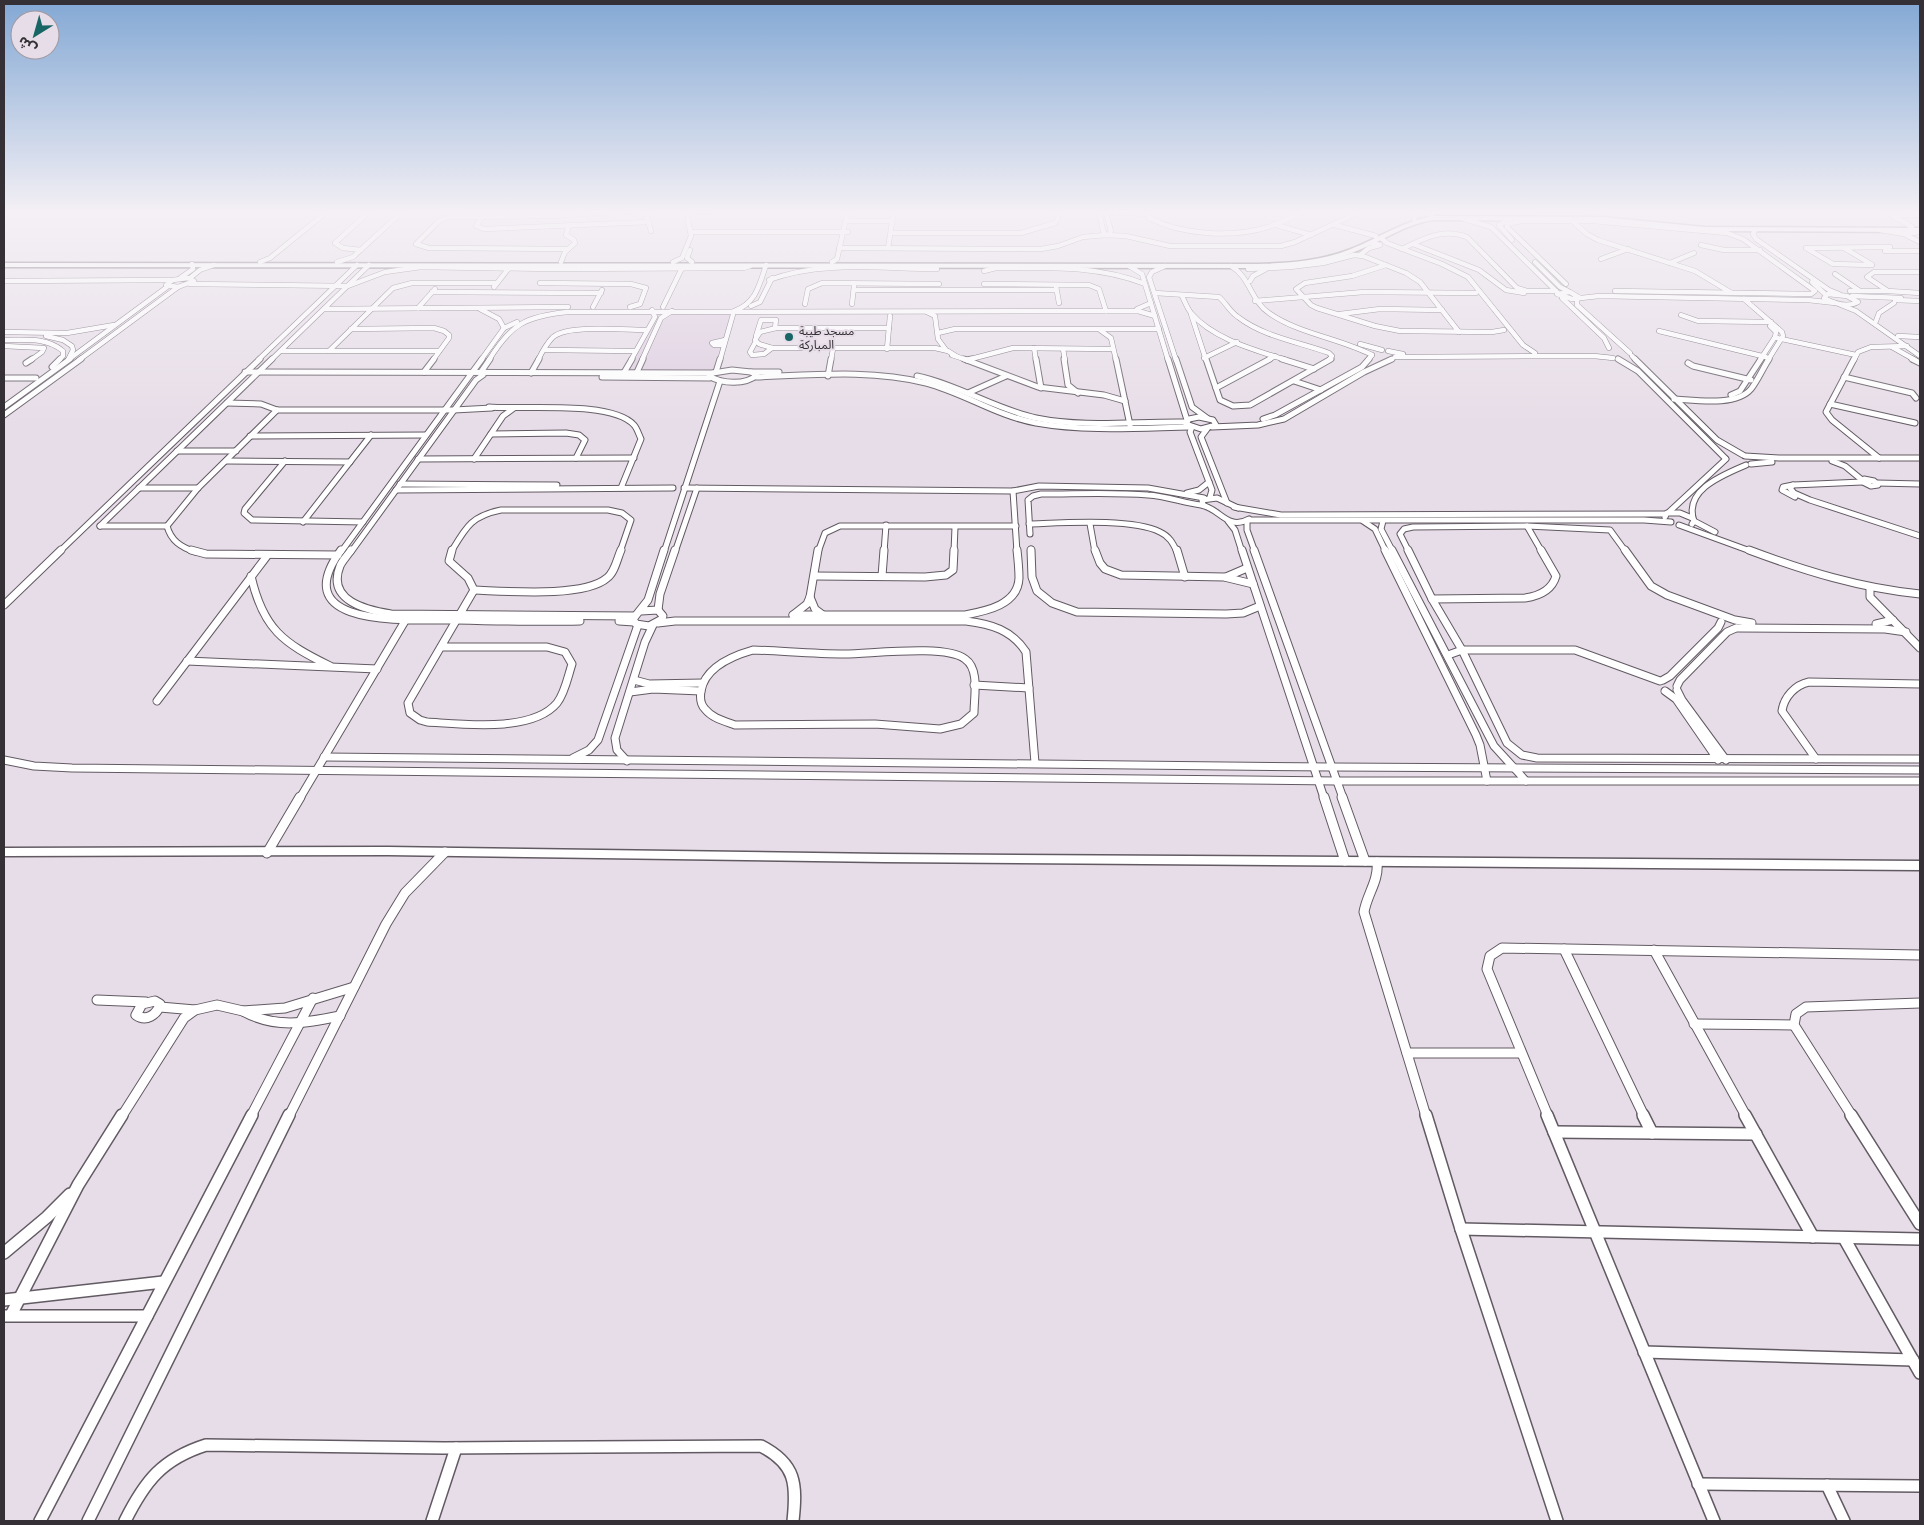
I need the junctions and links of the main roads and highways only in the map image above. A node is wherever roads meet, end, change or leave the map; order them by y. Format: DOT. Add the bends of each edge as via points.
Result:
graph roads {
  1 [pos="4,852"];
  2 [pos="1920,866"];
  1 -- 2 [label="main road" via="445,852"];
}
